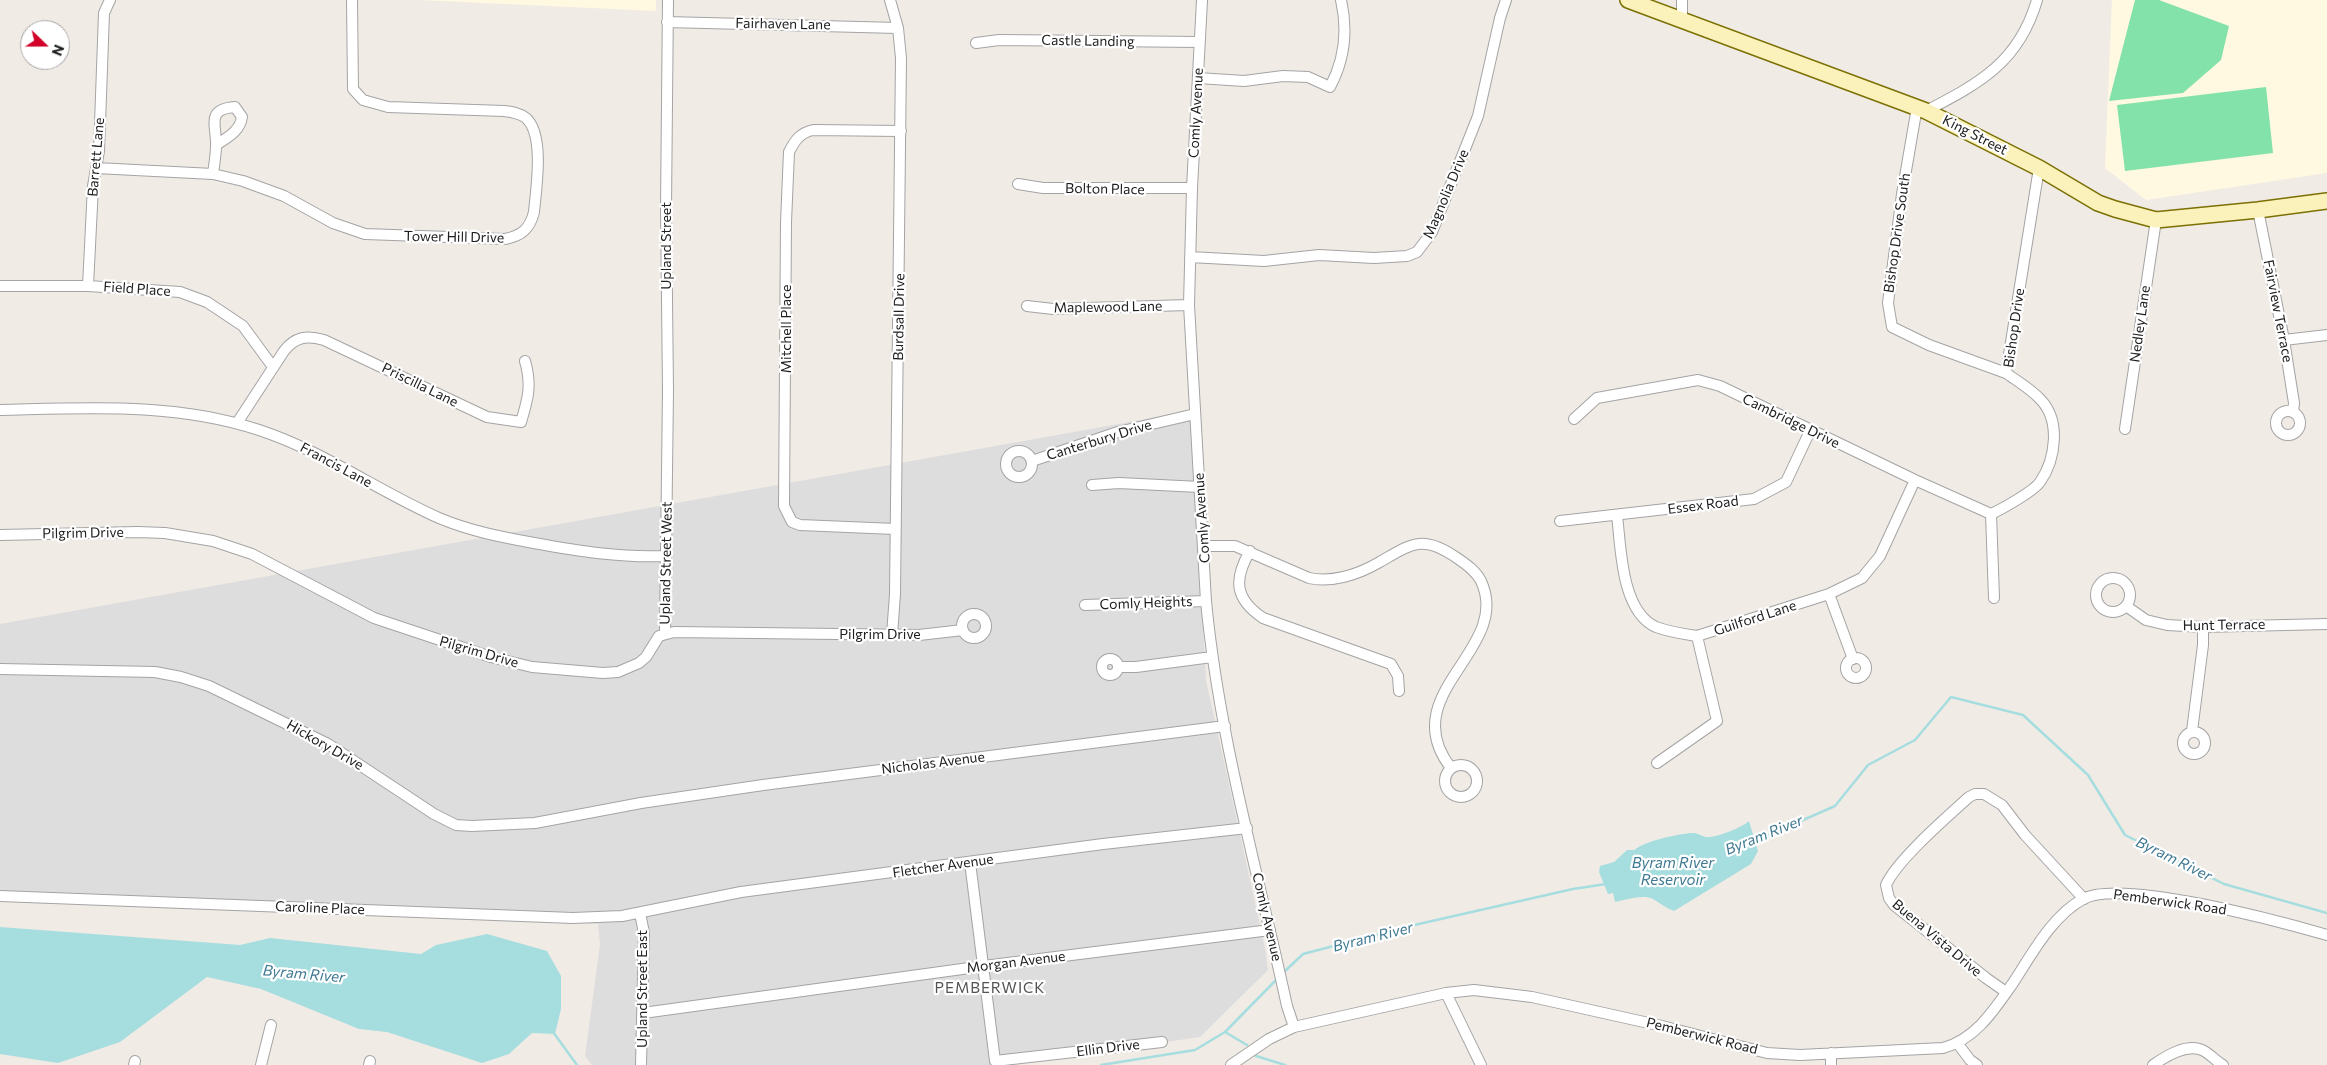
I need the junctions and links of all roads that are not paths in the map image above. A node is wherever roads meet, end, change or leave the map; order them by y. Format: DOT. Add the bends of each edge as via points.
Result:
graph roads {
  1 [pos="110,0"];
  2 [pos="352,0"];
  3 [pos="668,0"];
  4 [pos="890,0"];
  5 [pos="1202,0"];
  6 [pos="1341,0"];
  7 [pos="1506,0"];
  8 [pos="1628,0"];
  9 [pos="1682,0"];
  10 [pos="2037,0"];
  11 [pos="1682,20"];
  12 [pos="667,22"];
  13 [pos="898,28"];
  14 [pos="1200,42"];
  15 [pos="976,43"];
  16 [pos="1198,78"];
  17 [pos="1921,109"];
  18 [pos="901,131"];
  19 [pos="216,146"];
  20 [pos="96,168"];
  21 [pos="2039,168"];
  22 [pos="213,174"];
  23 [pos="1018,184"];
  24 [pos="1192,188"];
  25 [pos="2327,201"];
  26 [pos="2258,210"];
  27 [pos="2156,220"];
  28 [pos="1190,257"];
  29 [pos="0,286"];
  30 [pos="88,286"];
  31 [pos="1189,305"];
  32 [pos="1027,306"];
  33 [pos="2327,335"];
  34 [pos="2284,340"];
  35 [pos="525,361"];
  36 [pos="273,368"];
  37 [pos="2006,373"];
  38 [pos="0,410"];
  39 [pos="2293,412"];
  40 [pos="1196,414"];
  41 [pos="1574,419"];
  42 [pos="237,423"];
  43 [pos="2125,429"];
  44 [pos="1810,431"];
  45 [pos="1032,461"];
  46 [pos="1915,480"];
  47 [pos="1092,485"];
  48 [pos="1200,487"];
  49 [pos="667,493"];
  50 [pos="1992,514"];
  51 [pos="1617,515"];
  52 [pos="1560,521"];
  53 [pos="895,529"];
  54 [pos="0,536"];
  55 [pos="1203,546"];
  56 [pos="1250,552"];
  57 [pos="666,556"];
  58 [pos="1829,594"];
  59 [pos="1994,598"];
  60 [pos="1206,601"];
  61 [pos="1085,605"];
  62 [pos="2126,606"];
  63 [pos="2327,624"];
  64 [pos="2203,627"];
  65 [pos="963,630"];
  66 [pos="665,634"];
  67 [pos="892,635"];
  68 [pos="1697,636"];
  69 [pos="1212,657"];
  70 [pos="1853,659"];
  71 [pos="1118,667"];
  72 [pos="0,669"];
  73 [pos="1399,691"];
  74 [pos="1225,726"];
  75 [pos="2192,731"];
  76 [pos="1657,763"];
  77 [pos="1451,768"];
  78 [pos="642,804"];
  79 [pos="1247,828"];
  80 [pos="970,862"];
  81 [pos="0,896"];
  82 [pos="2084,899"];
  83 [pos="640,913"];
  84 [pos="1270,930"];
  85 [pos="2327,936"];
  86 [pos="984,966"];
  87 [pos="2006,992"];
  88 [pos="1446,993"];
  89 [pos="643,1013"];
  90 [pos="271,1025"];
  91 [pos="1294,1027"];
  92 [pos="1162,1042"];
  93 [pos="1958,1044"];
  94 [pos="1831,1053"];
  95 [pos="261,1065"];
  96 [pos="641,1065"];
  97 [pos="1231,1065"];
  98 [pos="1481,1065"];
  99 [pos="1831,1065"];
  100 [pos="1977,1065"];
  101 [pos="2152,1065"];
  102 [pos="2223,1065"];
  1 -- 20 [label="street, Barrett Lane" via="104,13"];
  2 -- 22 [label="street, Tower Hill Drive" via="353,89 363,100 388,107 504,110 518,113 529,122 538,159 534,212 528,228 515,237 505,239 364,234 333,223 284,196"];
  3 -- 12 [label="street, Upland Street"];
  4 -- 13 [label="street, Burdsall Drive"];
  5 -- 14 [label="street, Comly Avenue"];
  6 -- 16 [label="street" via="1345,36 1342,59 1330,87 1308,77 1283,76 1244,81"];
  7 -- 28 [label="street, Magnolia Drive" via="1478,116 1432,232 1417,252 1407,256 1374,258 1319,255 1264,261"];
  8 -- 11 [label="main road, King Street"];
  9 -- 11 [label="street"];
  10 -- 17 [label="street" via="2021,40 1990,74 1972,88"];
  11 -- 17 [label="main road, King Street"];
  12 -- 13 [label="street, Fairhaven Lane"];
  12 -- 49 [label="street, Upland Street"];
  13 -- 18 [label="street, Burdsall Drive" via="902,58"];
  14 -- 15 [label="street, Castle Landing" via="999,40"];
  14 -- 16 [label="street, Comly Avenue"];
  16 -- 24 [label="street, Comly Avenue"];
  17 -- 21 [label="main road, King Street"];
  17 -- 37 [label="street, Bishop Drive South" via="1902,194 1888,303 1892,327 1929,345"];
  18 -- 53 [label="street, Burdsall Drive"];
  18 -- 53 [label="street, Mitchell Place" via="804,132 789,152 786,222 784,506 792,522 800,525"];
  19 -- 22 [label="street"];
  20 -- 22 [label="street, Tower Hill Drive"];
  20 -- 30 [label="street, Barrett Lane"];
  21 -- 27 [label="main road, King Street" via="2098,203"];
  21 -- 37 [label="street, Bishop Drive"];
  23 -- 24 [label="street, Bolton Place" via="1043,188"];
  24 -- 28 [label="street, Comly Avenue"];
  25 -- 26 [label="main road, King Street"];
  26 -- 27 [label="main road, King Street"];
  26 -- 34 [label="street, Fairview Terrace"];
  27 -- 43 [label="street, Nedley Lane"];
  28 -- 31 [label="street, Comly Avenue"];
  29 -- 30 [label="street, Field Place"];
  30 -- 36 [label="street, Field Place" via="166,289 192,295 243,326"];
  31 -- 32 [label="street, Maplewood Lane" via="1053,309"];
  31 -- 40 [label="street, Comly Avenue"];
  33 -- 34 [label="street"];
  34 -- 39 [label="street, Fairview Terrace"];
  35 -- 36 [label="street, Priscilla Lane" via="531,379 521,422 487,417 315,337 292,342"];
  36 -- 42 [label="street"];
  37 -- 50 [label="street, Bishop Drive" via="2041,399 2054,423 2053,452 2040,483"];
  38 -- 42 [label="street, Francis Lane" via="149,409"];
  40 -- 45 [label="street, Canterbury Drive" via="1118,432"];
  40 -- 48 [label="street, Comly Avenue"];
  41 -- 44 [label="street, Cambridge Drive" via="1597,398 1698,380 1720,386"];
  42 -- 57 [label="street, Francis Lane" via="321,455 418,508 478,532 606,555"];
  44 -- 46 [label="street, Cambridge Drive"];
  44 -- 51 [label="street, Essex Road" via="1786,482 1754,499"];
  46 -- 50 [label="street, Cambridge Drive"];
  46 -- 58 [label="street, Guilford Lane" via="1880,556 1862,578"];
  47 -- 48 [label="street"];
  48 -- 55 [label="street, Comly Avenue"];
  49 -- 57 [label="street, Upland Street West"];
  50 -- 59 [label="street"];
  51 -- 52 [label="street, Essex Road"];
  51 -- 68 [label="street, Guilford Lane" via="1626,586 1636,608 1654,626"];
  53 -- 67 [label="street, Burdsall Drive"];
  54 -- 66 [label="street, Pilgrim Drive" via="138,532 213,541 252,554 382,622 532,667 618,672 639,663 659,636"];
  55 -- 56 [label="street" via="1225,545"];
  55 -- 60 [label="street, Comly Avenue"];
  56 -- 73 [label="street" via="1240,580 1241,597 1247,607 1263,618 1391,664 1398,676"];
  56 -- 77 [label="street" via="1320,581 1362,570 1415,544 1446,551 1474,570 1487,602 1485,624 1448,683 1435,721 1439,750"];
  57 -- 66 [label="street, Upland Street West"];
  58 -- 68 [label="street, Guilford Lane"];
  58 -- 70 [label="street"];
  60 -- 61 [label="street, Comly Heights"];
  60 -- 69 [label="street, Comly Avenue"];
  62 -- 64 [label="street, Hunt Terrace" via="2146,620 2157,623"];
  63 -- 64 [label="street, Hunt Terrace"];
  64 -- 75 [label="street"];
  65 -- 67 [label="street, Pilgrim Drive"];
  66 -- 67 [label="street, Pilgrim Drive"];
  68 -- 76 [label="street" via="1717,720"];
  69 -- 71 [label="street"];
  69 -- 74 [label="street, Comly Avenue"];
  72 -- 78 [label="street, Hickory Drive" via="154,672 201,684 315,736 456,825 535,823"];
  74 -- 78 [label="street, Nicholas Avenue" via="763,785"];
  74 -- 79 [label="street, Comly Avenue"];
  79 -- 80 [label="street, Fletcher Avenue"];
  79 -- 84 [label="street, Comly Avenue"];
  80 -- 83 [label="street, Fletcher Avenue" via="741,892"];
  80 -- 86 [label="street"];
  81 -- 83 [label="street, Caroline Place" via="573,918"];
  82 -- 85 [label="street, Pemberwick Road" via="2110,893 2151,897 2266,918"];
  82 -- 87 [label="street, Pemberwick Road" via="2056,922"];
  82 -- 87 [label="street, Buena Vista Drive" via="2002,805 1984,794 1969,797 1896,871 1886,885 1889,898"];
  83 -- 89 [label="street, Upland Street East" via="644,933"];
  84 -- 86 [label="street, Morgan Avenue"];
  84 -- 91 [label="street, Comly Avenue"];
  86 -- 89 [label="street, Morgan Avenue"];
  86 -- 92 [label="street, Ellin Drive" via="996,1061"];
  87 -- 93 [label="street, Pemberwick Road" via="1987,1019"];
  88 -- 91 [label="street, Pemberwick Road"];
  88 -- 94 [label="street, Pemberwick Road" via="1474,990 1532,997 1767,1053"];
  88 -- 98 [label="street"];
  89 -- 96 [label="street, Upland Street East"];
  90 -- 95 [label="street"];
  91 -- 97 [label="street, Pemberwick Road" via="1269,1039"];
  93 -- 94 [label="street, Pemberwick Road" via="1922,1050"];
  93 -- 100 [label="street"];
  94 -- 99 [label="street"];
  101 -- 102 [label="street" via="2165,1057 2195,1048"];
}
